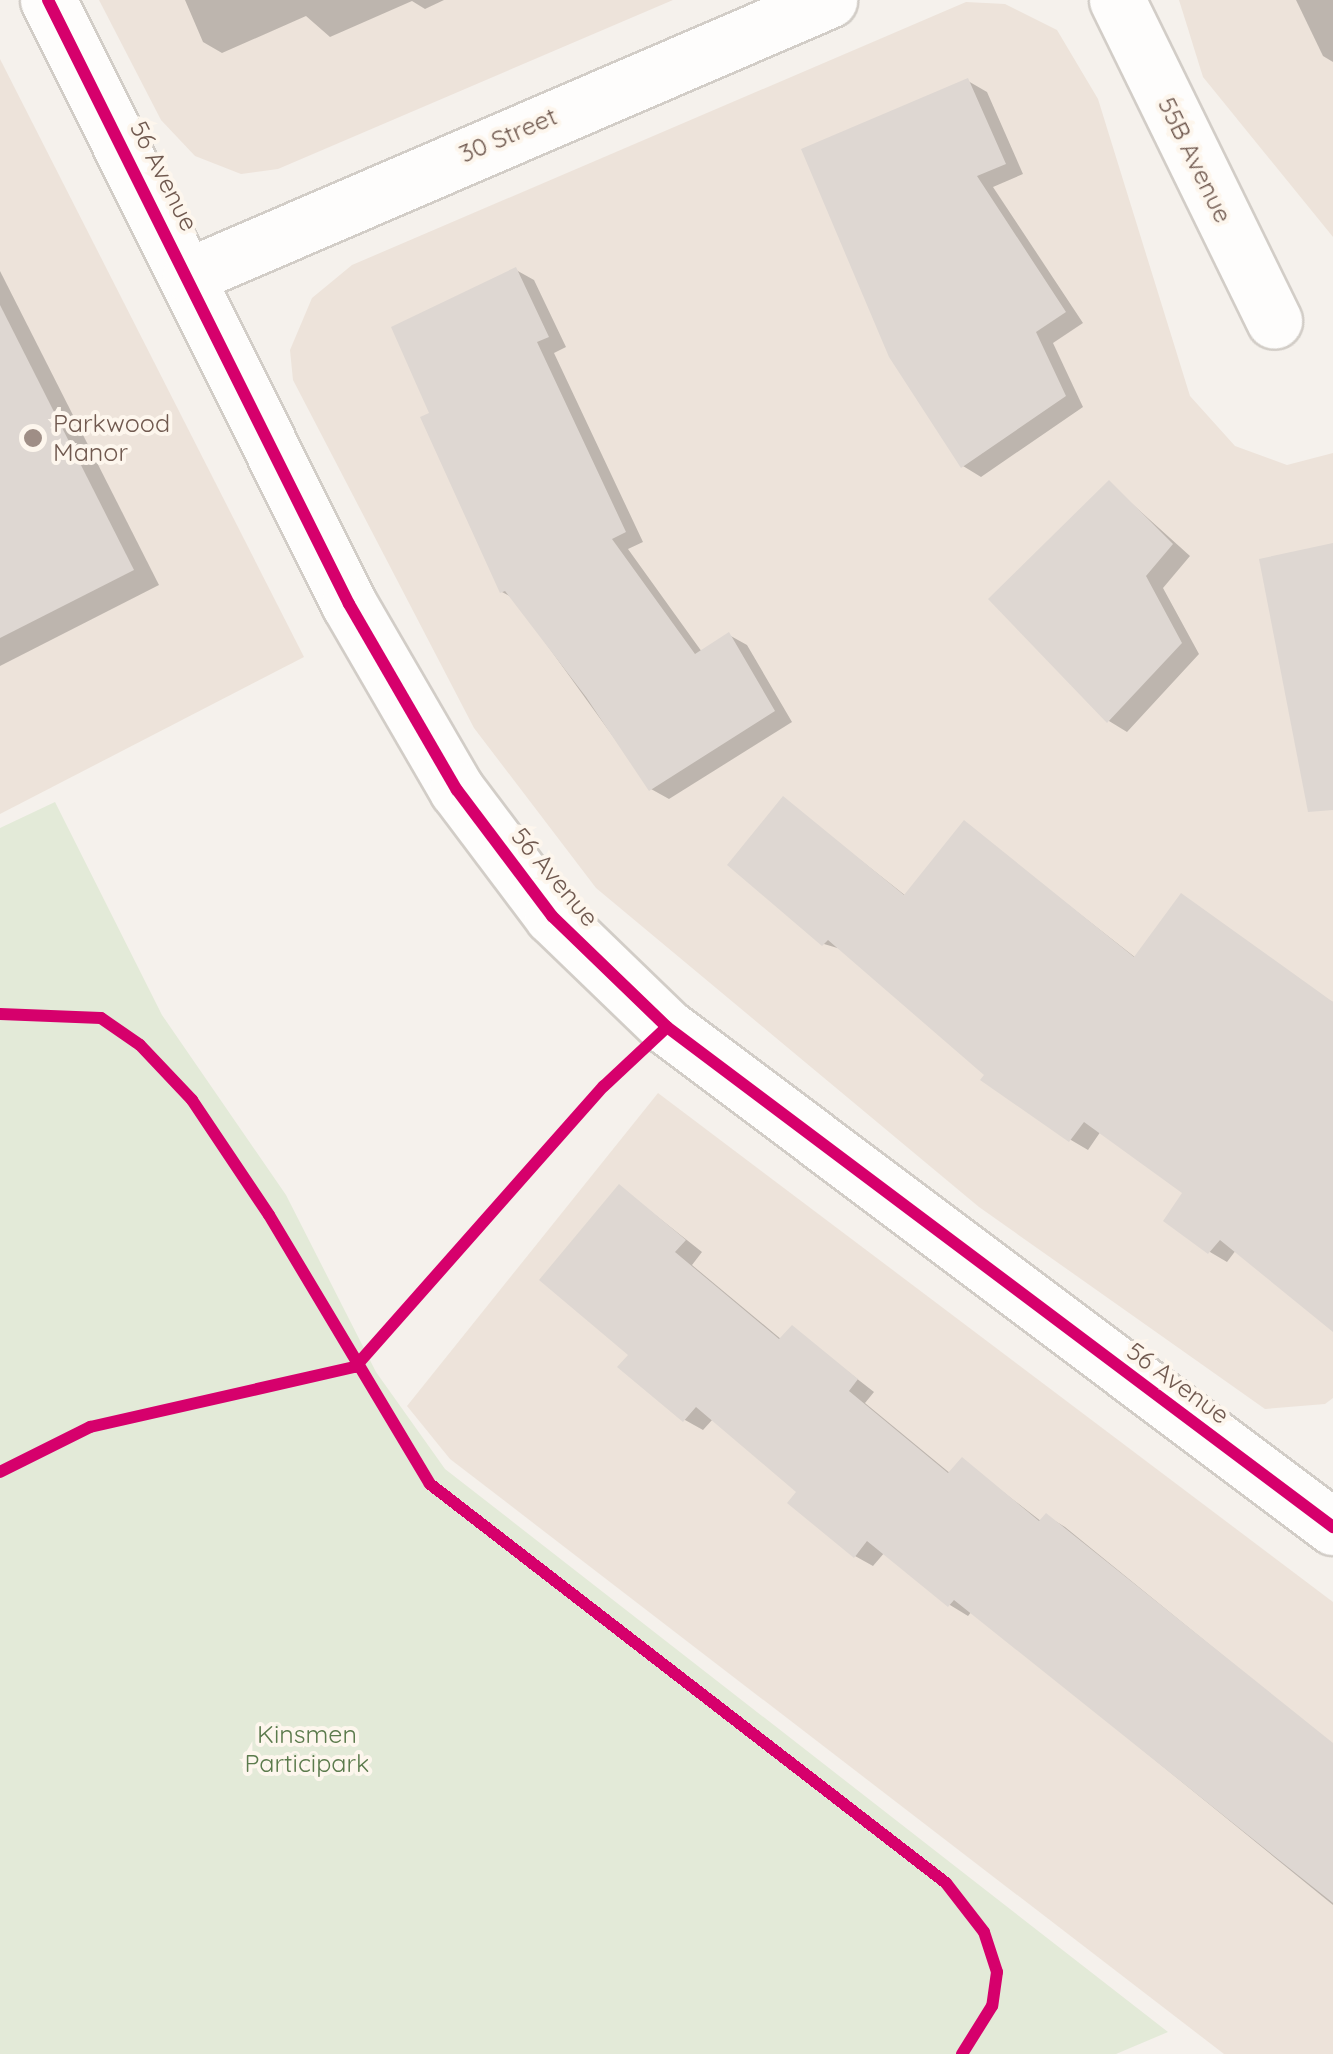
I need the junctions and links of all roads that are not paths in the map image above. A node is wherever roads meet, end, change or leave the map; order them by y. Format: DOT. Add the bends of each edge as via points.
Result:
graph roads {
  1 [pos="48,0"];
  2 [pos="829,0"];
  3 [pos="1117,0"];
  4 [pos="190,275"];
  5 [pos="1274,321"];
  6 [pos="1329,1514"];
  1 -- 4 [label="street, 56 Avenue"];
  2 -- 4 [label="street, 30 Street"];
  3 -- 5 [label="street, 55B Avenue"];
  4 -- 6 [label="street, 56 Avenue" via="348,604 457,790 552,916 668,1027"];
}
